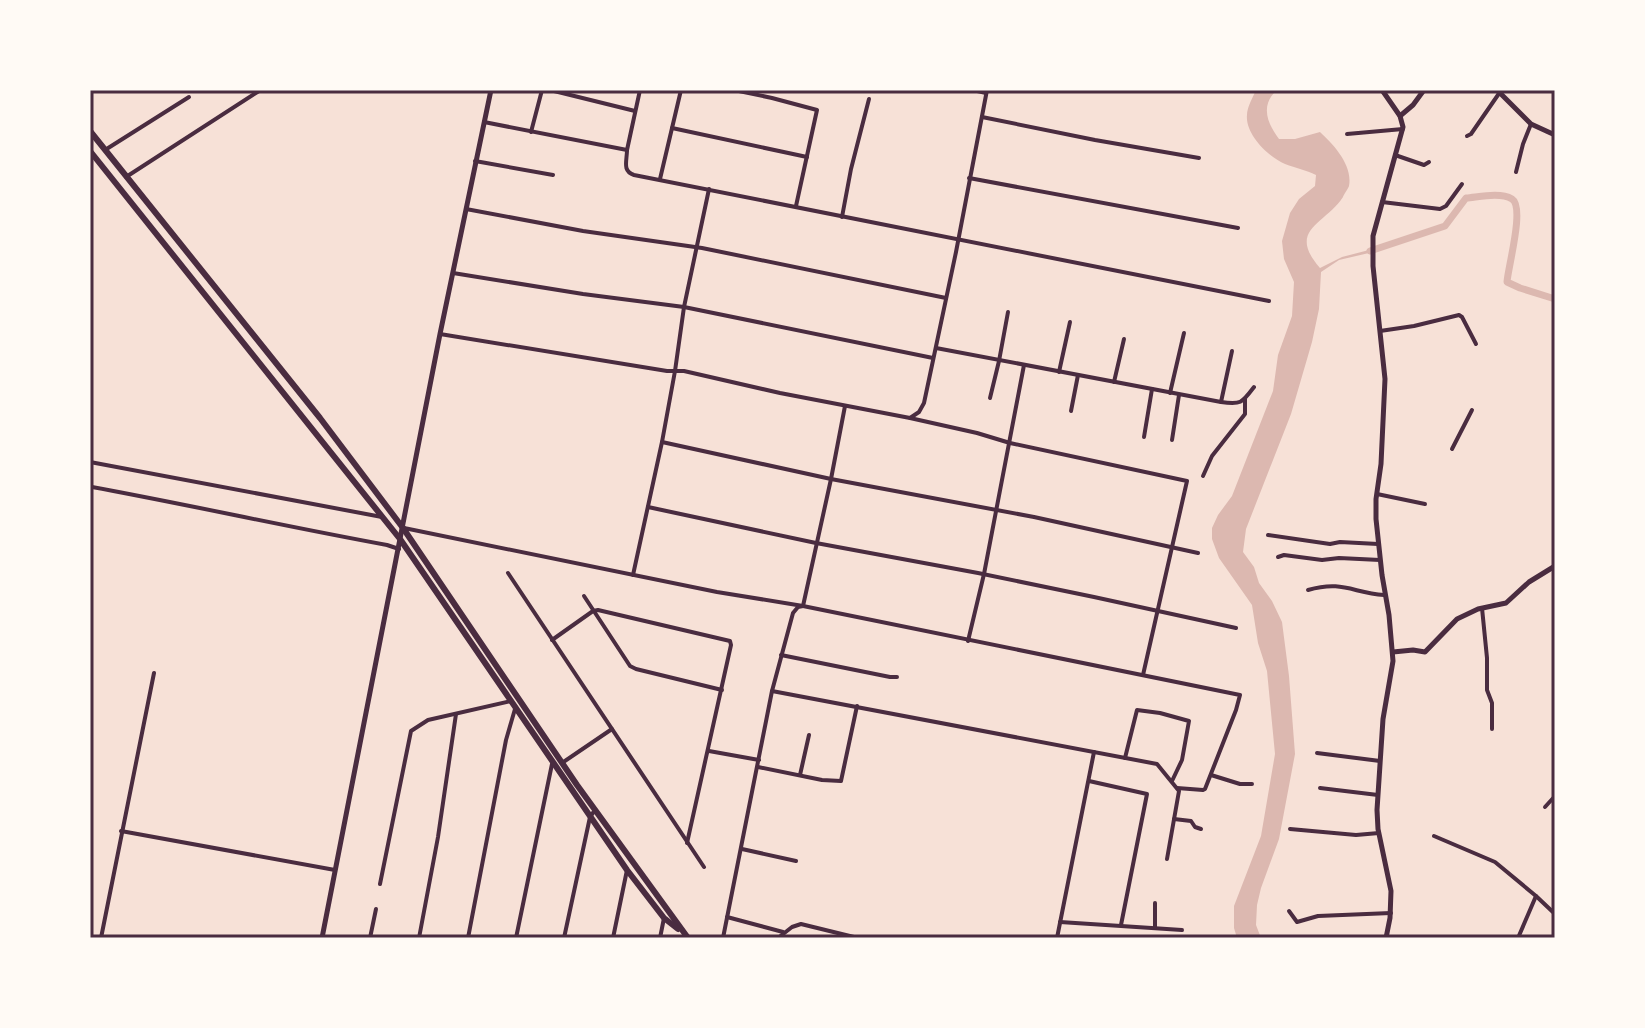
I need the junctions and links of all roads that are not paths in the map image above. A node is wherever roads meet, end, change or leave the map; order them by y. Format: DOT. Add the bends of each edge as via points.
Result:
graph roads {
  1 [pos="491,90"];
  2 [pos="542,90"];
  3 [pos="550,90"];
  4 [pos="640,90"];
  5 [pos="681,90"];
  6 [pos="734,90"];
  7 [pos="973,90"];
  8 [pos="1382,90"];
  9 [pos="1424,90"];
  10 [pos="259,91"];
  11 [pos="1498,91"];
  12 [pos="987,92"];
  13 [pos="189,97"];
  14 [pos="869,99"];
  15 [pos="635,111"];
  16 [pos="1400,116"];
  17 [pos="982,117"];
  18 [pos="484,122"];
  19 [pos="1531,124"];
  20 [pos="672,128"];
  21 [pos="1403,129"];
  22 [pos="90,131"];
  23 [pos="531,132"];
  24 [pos="1347,134"];
  25 [pos="1555,135"];
  26 [pos="1467,136"];
  27 [pos="105,150"];
  28 [pos="627,150"];
  29 [pos="90,151"];
  30 [pos="1395,155"];
  31 [pos="807,157"];
  32 [pos="1199,158"];
  33 [pos="475,161"];
  34 [pos="1429,162"];
  35 [pos="1516,172"];
  36 [pos="553,175"];
  37 [pos="126,177"];
  38 [pos="969,178"];
  39 [pos="660,179"];
  40 [pos="1462,184"];
  41 [pos="709,189"];
  42 [pos="1382,202"];
  43 [pos="796,206"];
  44 [pos="466,209"];
  45 [pos="842,217"];
  46 [pos="1238,228"];
  47 [pos="959,239"];
  48 [pos="696,247"];
  49 [pos="453,273"];
  50 [pos="946,298"];
  51 [pos="1269,301"];
  52 [pos="684,307"];
  53 [pos="1008,312"];
  54 [pos="1070,322"];
  55 [pos="1380,331"];
  56 [pos="1184,333"];
  57 [pos="440,334"];
  58 [pos="1124,339"];
  59 [pos="1476,344"];
  60 [pos="936,348"];
  61 [pos="1232,351"];
  62 [pos="933,358"];
  63 [pos="999,361"];
  64 [pos="1024,365"];
  65 [pos="675,371"];
  66 [pos="1059,372"];
  67 [pos="1078,375"];
  68 [pos="1114,382"];
  69 [pos="1254,387"];
  70 [pos="1152,389"];
  71 [pos="1170,393"];
  72 [pos="1179,395"];
  73 [pos="990,398"];
  74 [pos="1245,399"];
  75 [pos="1221,402"];
  76 [pos="845,406"];
  77 [pos="1472,410"];
  78 [pos="1071,411"];
  79 [pos="910,418"];
  80 [pos="1144,437"];
  81 [pos="1172,440"];
  82 [pos="662,442"];
  83 [pos="1010,443"];
  84 [pos="1452,449"];
  85 [pos="90,462"];
  86 [pos="1203,476"];
  87 [pos="831,479"];
  88 [pos="90,488"];
  89 [pos="1377,494"];
  90 [pos="1425,504"];
  91 [pos="648,507"];
  92 [pos="995,510"];
  93 [pos="383,517"];
  94 [pos="403,528"];
  95 [pos="1268,535"];
  96 [pos="400,539"];
  97 [pos="816,543"];
  98 [pos="1378,544"];
  99 [pos="1171,547"];
  100 [pos="399,549"];
  101 [pos="1198,553"];
  102 [pos="1278,557"];
  103 [pos="1380,560"];
  104 [pos="1555,566"];
  105 [pos="508,573"];
  106 [pos="984,574"];
  107 [pos="633,575"];
  108 [pos="1308,590"];
  109 [pos="1384,595"];
  110 [pos="584,596"];
  111 [pos="803,606"];
  112 [pos="1482,608"];
  113 [pos="1158,610"];
  114 [pos="593,611"];
  115 [pos="1236,628"];
  116 [pos="552,640"];
  117 [pos="968,641"];
  118 [pos="1393,652"];
  119 [pos="781,655"];
  120 [pos="154,673"];
  121 [pos="1143,676"];
  122 [pos="897,677"];
  123 [pos="722,690"];
  124 [pos="772,691"];
  125 [pos="516,703"];
  126 [pos="857,706"];
  127 [pos="456,714"];
  128 [pos="612,729"];
  129 [pos="1492,729"];
  130 [pos="809,735"];
  131 [pos="709,751"];
  132 [pos="1094,752"];
  133 [pos="1317,753"];
  134 [pos="1125,758"];
  135 [pos="759,760"];
  136 [pos="1380,761"];
  137 [pos="552,763"];
  138 [pos="562,763"];
  139 [pos="757,767"];
  140 [pos="800,775"];
  141 [pos="1211,775"];
  142 [pos="1089,781"];
  143 [pos="1172,781"];
  144 [pos="1252,784"];
  145 [pos="1177,788"];
  146 [pos="1320,788"];
  147 [pos="1378,795"];
  148 [pos="1555,796"];
  149 [pos="1545,807"];
  150 [pos="595,810"];
  151 [pos="590,817"];
  152 [pos="1174,819"];
  153 [pos="1201,829"];
  154 [pos="1290,829"];
  155 [pos="121,831"];
  156 [pos="1379,833"];
  157 [pos="1434,836"];
  158 [pos="687,843"];
  159 [pos="742,849"];
  160 [pos="1167,859"];
  161 [pos="796,861"];
  162 [pos="704,867"];
  163 [pos="336,870"];
  164 [pos="627,870"];
  165 [pos="380,884"];
  166 [pos="1536,896"];
  167 [pos="1155,903"];
  168 [pos="376,909"];
  169 [pos="1289,911"];
  170 [pos="1391,913"];
  171 [pos="1555,914"];
  172 [pos="727,917"];
  173 [pos="664,918"];
  174 [pos="1060,922"];
  175 [pos="1121,925"];
  176 [pos="1155,928"];
  177 [pos="1182,930"];
  178 [pos="686,936"];
  179 [pos="782,936"];
  180 [pos="101,938"];
  181 [pos="322,938"];
  182 [pos="370,938"];
  183 [pos="419,938"];
  184 [pos="468,938"];
  185 [pos="516,938"];
  186 [pos="564,938"];
  187 [pos="613,938"];
  188 [pos="660,938"];
  189 [pos="723,938"];
  190 [pos="858,938"];
  191 [pos="1057,938"];
  192 [pos="1386,938"];
  193 [pos="1518,938"];
  1 -- 18 [label="street"];
  2 -- 23 [label="street"];
  3 -- 15 [label="street"];
  4 -- 15 [label="street"];
  5 -- 20 [label="street"];
  6 -- 31 [label="street" via="817,110"];
  7 -- 12 [label="street"];
  8 -- 16 [label="street"];
  9 -- 16 [label="street"];
  10 -- 37 [label="street"];
  11 -- 19 [label="street"];
  11 -- 26 [label="street"];
  12 -- 17 [label="street"];
  13 -- 27 [label="street"];
  14 -- 45 [label="street"];
  15 -- 28 [label="street"];
  16 -- 21 [label="street"];
  17 -- 32 [label="street"];
  17 -- 38 [label="street"];
  18 -- 23 [label="street"];
  18 -- 33 [label="street"];
  19 -- 25 [label="street"];
  19 -- 35 [label="street"];
  20 -- 31 [label="street"];
  20 -- 39 [label="street"];
  21 -- 24 [label="street"];
  21 -- 30 [label="street"];
  22 -- 27 [label="highway"];
  23 -- 28 [label="street"];
  27 -- 37 [label="highway"];
  28 -- 39 [label="street" via="628,173"];
  29 -- 93 [label="highway"];
  30 -- 34 [label="street"];
  30 -- 42 [label="street"];
  31 -- 43 [label="street"];
  33 -- 36 [label="street"];
  33 -- 44 [label="street"];
  37 -- 94 [label="highway"];
  38 -- 46 [label="street"];
  38 -- 47 [label="street"];
  39 -- 41 [label="street"];
  40 -- 42 [label="street" via="1440,209"];
  41 -- 43 [label="street"];
  41 -- 48 [label="street"];
  42 -- 55 [label="street" via="1372,251"];
  43 -- 45 [label="street"];
  44 -- 48 [label="street"];
  44 -- 49 [label="street"];
  45 -- 47 [label="street"];
  47 -- 50 [label="street"];
  47 -- 51 [label="street"];
  48 -- 50 [label="street"];
  48 -- 52 [label="street"];
  49 -- 52 [label="street"];
  49 -- 57 [label="street"];
  50 -- 60 [label="street"];
  52 -- 62 [label="street"];
  52 -- 65 [label="street"];
  53 -- 63 [label="street"];
  54 -- 66 [label="street"];
  55 -- 59 [label="street" via="1459,315"];
  55 -- 89 [label="street" via="1385,379"];
  56 -- 71 [label="street"];
  57 -- 65 [label="street"];
  57 -- 94 [label="street"];
  58 -- 68 [label="street"];
  60 -- 62 [label="street"];
  60 -- 63 [label="street"];
  61 -- 75 [label="street"];
  62 -- 79 [label="street" via="924,403"];
  63 -- 64 [label="street"];
  63 -- 73 [label="street"];
  64 -- 66 [label="street"];
  64 -- 83 [label="street"];
  65 -- 76 [label="street"];
  65 -- 82 [label="street"];
  66 -- 67 [label="street"];
  67 -- 68 [label="street"];
  67 -- 78 [label="street"];
  68 -- 70 [label="street"];
  69 -- 74 [label="street"];
  70 -- 71 [label="street"];
  70 -- 80 [label="street"];
  71 -- 72 [label="street"];
  72 -- 75 [label="street"];
  72 -- 81 [label="street"];
  74 -- 75 [label="street"];
  74 -- 86 [label="street" via="1245,414"];
  76 -- 79 [label="street"];
  76 -- 87 [label="street"];
  77 -- 84 [label="street"];
  79 -- 83 [label="street"];
  82 -- 87 [label="street"];
  82 -- 91 [label="street"];
  83 -- 92 [label="street"];
  83 -- 99 [label="street" via="1187,481"];
  85 -- 93 [label="street"];
  87 -- 92 [label="street"];
  87 -- 97 [label="street"];
  88 -- 100 [label="street"];
  89 -- 90 [label="street"];
  89 -- 98 [label="street"];
  91 -- 97 [label="street"];
  91 -- 107 [label="street"];
  92 -- 99 [label="street"];
  92 -- 106 [label="street"];
  93 -- 96 [label="highway"];
  94 -- 96 [label="street"];
  94 -- 107 [label="street"];
  94 -- 125 [label="highway"];
  95 -- 98 [label="street"];
  96 -- 100 [label="street"];
  96 -- 125 [label="highway"];
  97 -- 106 [label="street"];
  97 -- 111 [label="street"];
  98 -- 103 [label="street"];
  99 -- 101 [label="street"];
  99 -- 113 [label="street"];
  100 -- 163 [label="street"];
  102 -- 103 [label="street"];
  103 -- 109 [label="street"];
  104 -- 112 [label="street" via="1506,603"];
  105 -- 116 [label="street"];
  106 -- 113 [label="street"];
  106 -- 117 [label="street"];
  107 -- 111 [label="street"];
  108 -- 109 [label="street" via="1343,586"];
  109 -- 118 [label="street"];
  110 -- 114 [label="street"];
  111 -- 117 [label="street"];
  111 -- 119 [label="street" via="793,613"];
  112 -- 118 [label="street" via="1457,619 1425,652"];
  112 -- 129 [label="street"];
  113 -- 115 [label="street"];
  113 -- 121 [label="street"];
  114 -- 116 [label="street"];
  114 -- 123 [label="street" via="630,666"];
  114 -- 123 [label="street" via="730,641"];
  116 -- 128 [label="street"];
  117 -- 121 [label="street"];
  118 -- 136 [label="street"];
  119 -- 122 [label="street"];
  119 -- 124 [label="street"];
  120 -- 155 [label="street"];
  121 -- 141 [label="street" via="1240,695"];
  123 -- 131 [label="street"];
  124 -- 126 [label="street"];
  124 -- 135 [label="street"];
  125 -- 127 [label="street"];
  125 -- 137 [label="highway"];
  125 -- 138 [label="highway"];
  125 -- 184 [label="street"];
  126 -- 132 [label="street"];
  126 -- 140 [label="street" via="841,781"];
  127 -- 165 [label="street" via="428,720 411,731"];
  127 -- 183 [label="street"];
  128 -- 138 [label="street"];
  128 -- 158 [label="street"];
  130 -- 140 [label="street"];
  131 -- 135 [label="street"];
  131 -- 158 [label="street"];
  132 -- 134 [label="street"];
  132 -- 142 [label="street"];
  133 -- 136 [label="street"];
  134 -- 143 [label="street" via="1157,764"];
  134 -- 143 [label="street" via="1137,710 1189,721"];
  135 -- 139 [label="street"];
  136 -- 147 [label="street"];
  137 -- 151 [label="highway"];
  137 -- 185 [label="street"];
  138 -- 150 [label="highway"];
  139 -- 140 [label="street"];
  139 -- 159 [label="street"];
  141 -- 144 [label="street"];
  141 -- 145 [label="street" via="1203,790"];
  142 -- 174 [label="street"];
  142 -- 175 [label="street" via="1147,794"];
  143 -- 145 [label="street"];
  145 -- 152 [label="street"];
  146 -- 147 [label="street"];
  147 -- 156 [label="street"];
  148 -- 149 [label="street"];
  150 -- 151 [label="street"];
  150 -- 178 [label="highway"];
  151 -- 164 [label="highway"];
  151 -- 186 [label="street"];
  152 -- 153 [label="street" via="1191,821"];
  152 -- 160 [label="street"];
  154 -- 156 [label="street"];
  155 -- 163 [label="street"];
  155 -- 180 [label="street"];
  156 -- 170 [label="street"];
  157 -- 166 [label="street" via="1495,862"];
  158 -- 162 [label="street"];
  159 -- 161 [label="street"];
  159 -- 172 [label="street"];
  163 -- 181 [label="street"];
  164 -- 173 [label="highway"];
  164 -- 187 [label="street"];
  166 -- 171 [label="street"];
  166 -- 193 [label="street"];
  167 -- 176 [label="street"];
  168 -- 182 [label="street"];
  169 -- 170 [label="street" via="1297,922"];
  170 -- 192 [label="street"];
  172 -- 179 [label="street"];
  172 -- 189 [label="street"];
  173 -- 178 [label="highway"];
  173 -- 188 [label="street"];
  174 -- 175 [label="street"];
  174 -- 191 [label="street"];
  175 -- 176 [label="street"];
  176 -- 177 [label="street"];
  179 -- 190 [label="street" via="801,924"];
}
